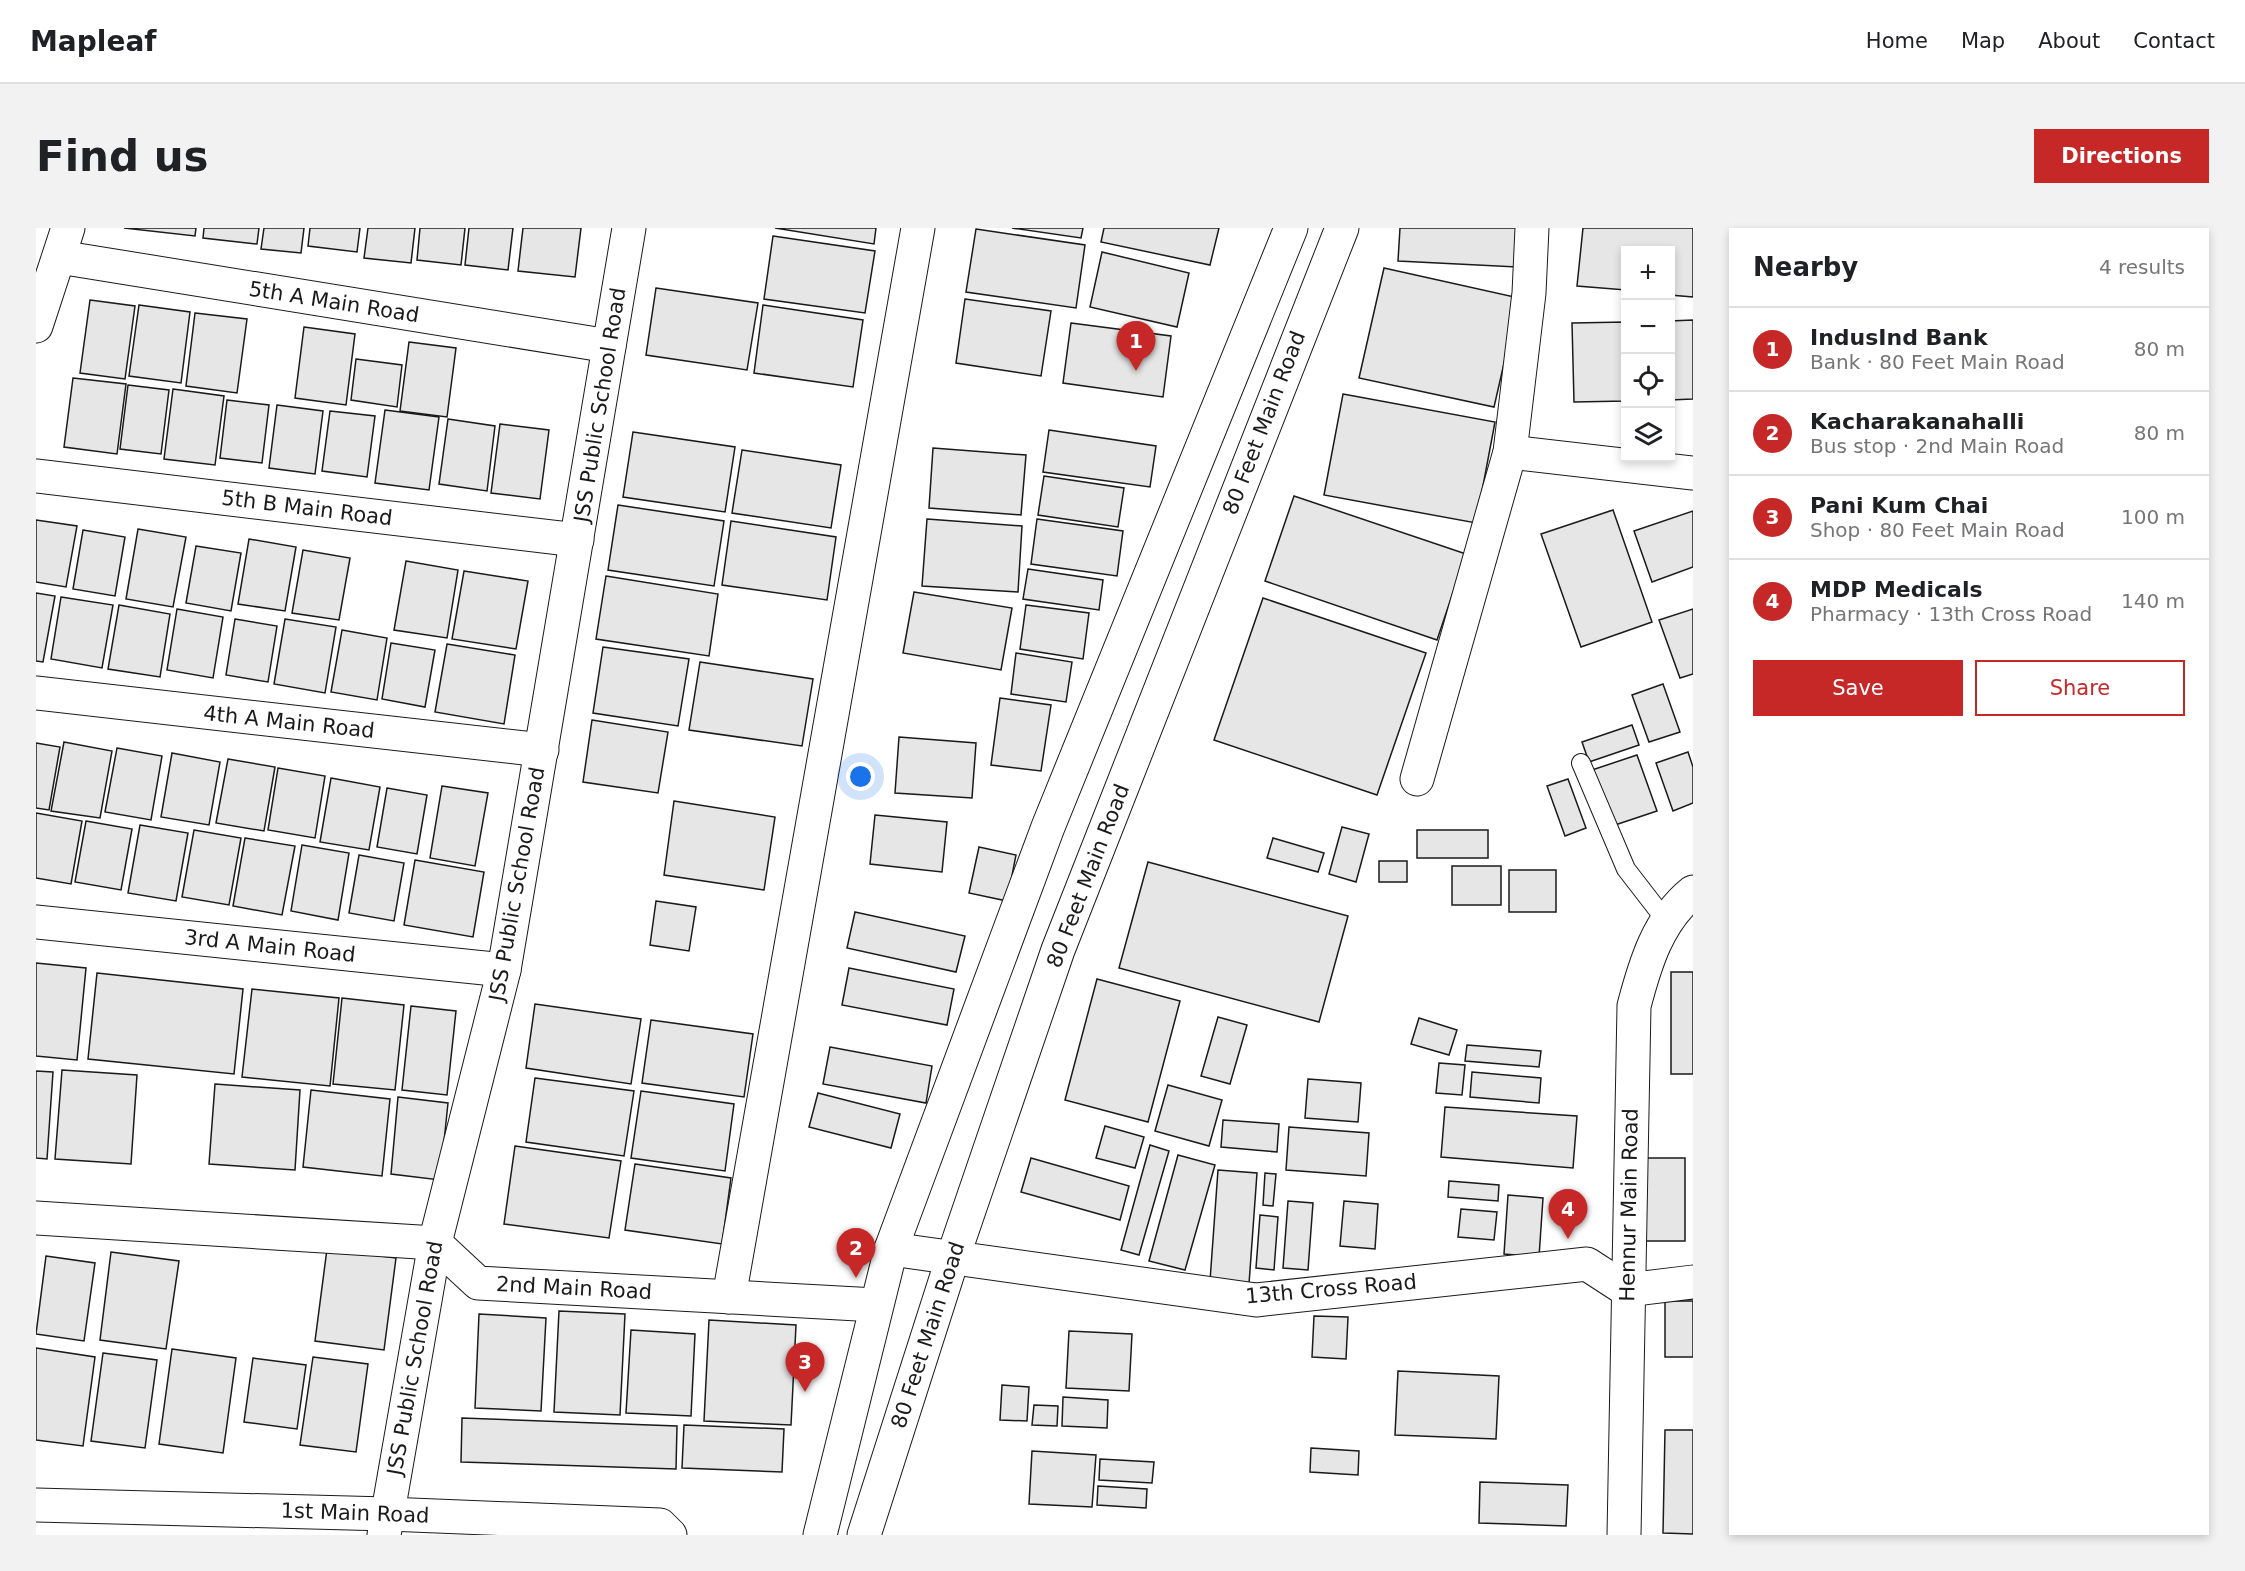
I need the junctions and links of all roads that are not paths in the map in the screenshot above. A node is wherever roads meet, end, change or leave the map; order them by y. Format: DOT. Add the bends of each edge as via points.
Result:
graph roads {
  1 [pos="629,228"];
  2 [pos="918,228"];
  3 [pos="1291,228"];
  4 [pos="1342,228"];
  5 [pos="1532,228"];
  6 [pos="63,243"];
  7 [pos="36,326"];
  8 [pos="609,346"];
  9 [pos="1510,452"];
  10 [pos="1693,473"];
  11 [pos="36,476"];
  12 [pos="577,540"];
  13 [pos="36,693"];
  14 [pos="542,750"];
  15 [pos="1581,763"];
  16 [pos="1417,779"];
  17 [pos="1693,892"];
  18 [pos="36,922"];
  19 [pos="1667,922"];
  20 [pos="504,970"];
  21 [pos="36,1218"];
  22 [pos="435,1243"];
  23 [pos="891,1249"];
  24 [pos="952,1260"];
  25 [pos="1693,1282"];
  26 [pos="1627,1290"];
  27 [pos="729,1297"];
  28 [pos="876,1305"];
  29 [pos="36,1505"];
  30 [pos="385,1524"];
  31 [pos="670,1535"];
  32 [pos="820,1535"];
  33 [pos="864,1535"];
  34 [pos="1624,1535"];
  1 -- 8 [label="street, JSS Public School Road"];
  2 -- 27 [label="street"];
  3 -- 23 [label="street" via="1048,827"];
  4 -- 24 [label="street, 80 Feet Main Road" via="1058,950"];
  5 -- 9 [label="street" via="1529,293"];
  6 -- 7 [label="street"];
  6 -- 8 [label="street, 5th A Main Road"];
  8 -- 12 [label="street, JSS Public School Road"];
  9 -- 10 [label="street"];
  9 -- 16 [label="street"];
  11 -- 12 [label="street, 5th B Main Road"];
  12 -- 14 [label="street, JSS Public School Road"];
  13 -- 14 [label="street, 4th A Main Road"];
  14 -- 20 [label="street, JSS Public School Road"];
  15 -- 19 [label="lane" via="1626,869"];
  17 -- 19 [label="street, Hennur Main Road" via="1679,903"];
  18 -- 20 [label="street, 3rd A Main Road"];
  19 -- 26 [label="street, Hennur Main Road" via="1649,951 1634,1006"];
  20 -- 22 [label="street, JSS Public School Road"];
  21 -- 22 [label="street"];
  22 -- 27 [label="street, 2nd Main Road" via="478,1283"];
  22 -- 30 [label="street, JSS Public School Road"];
  23 -- 24 [label="street, 13th Cross Road"];
  23 -- 28 [label="street"];
  24 -- 26 [label="street, 13th Cross Road" via="1256,1300 1587,1264"];
  24 -- 33 [label="street, 80 Feet Main Road"];
  25 -- 26 [label="street"];
  26 -- 34 [label="street, Hennur Main Road"];
  27 -- 28 [label="street, 2nd Main Road"];
  28 -- 32 [label="street"];
  29 -- 30 [label="street, 1st Main Road"];
  30 -- 31 [label="street, 1st Main Road" via="660,1525"];
}
